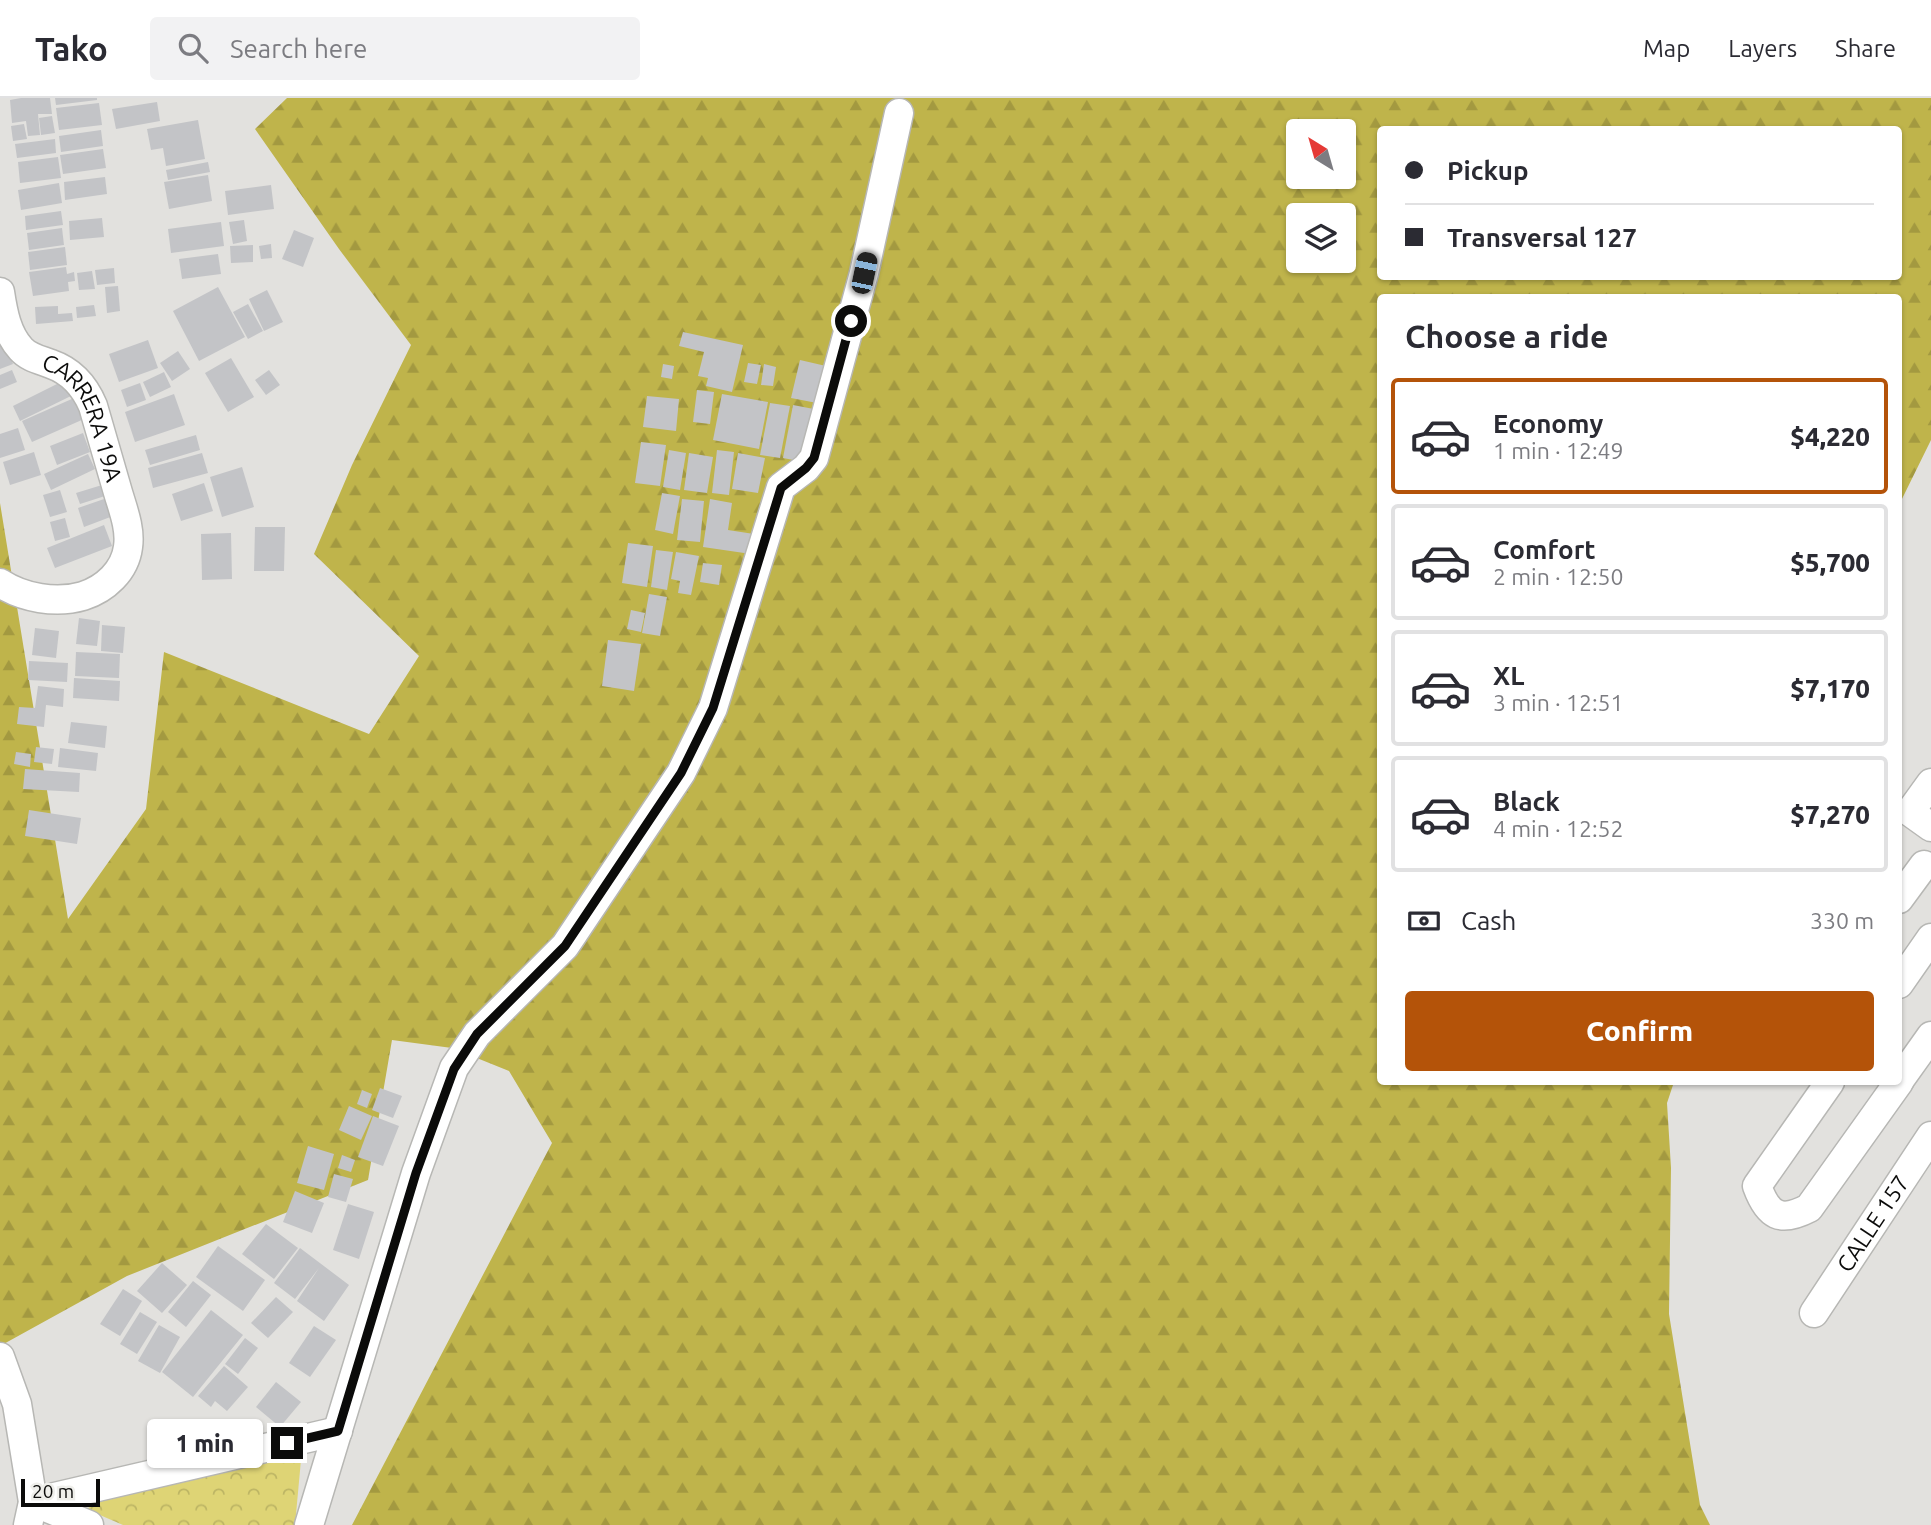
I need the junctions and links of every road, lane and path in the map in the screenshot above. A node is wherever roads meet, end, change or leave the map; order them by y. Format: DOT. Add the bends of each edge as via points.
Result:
graph roads {
  1 [pos="899,113"];
  2 [pos="0,292"];
  3 [pos="0,583"];
  4 [pos="1931,783"];
  5 [pos="1931,827"];
  6 [pos="1924,865"];
  7 [pos="1902,895"];
  8 [pos="1931,938"];
  9 [pos="1902,980"];
  10 [pos="1931,1035"];
  11 [pos="1902,1077"];
  12 [pos="1828,1085"];
  13 [pos="1896,1085"];
  14 [pos="1931,1136"];
  15 [pos="1814,1313"];
  16 [pos="0,1357"];
  17 [pos="338,1431"];
  18 [pos="31,1513"];
  19 [pos="89,1525"];
  20 [pos="309,1525"];
  1 -- 17 [label="street" via="864,273 814,458 781,488 713,708 681,773 565,946 477,1034 454,1069 416,1173"];
  2 -- 3 [label="street, CARRERA 19A" via="4,316 22,351 54,364 86,390 127,526 128,547 122,566 110,581 74,599 19,593"];
  4 -- 5 [label="street" via="1910,812"];
  6 -- 7 [label="street"];
  8 -- 9 [label="street"];
  10 -- 11 [label="street"];
  12 -- 13 [label="street" via="1758,1186 1764,1204 1777,1214 1792,1217 1809,1209"];
  14 -- 15 [label="street, CALLE 157"];
  16 -- 18 [label="street" via="17,1404"];
  17 -- 18 [label="street"];
  17 -- 20 [label="street"];
  18 -- 19 [label="street"];
}
